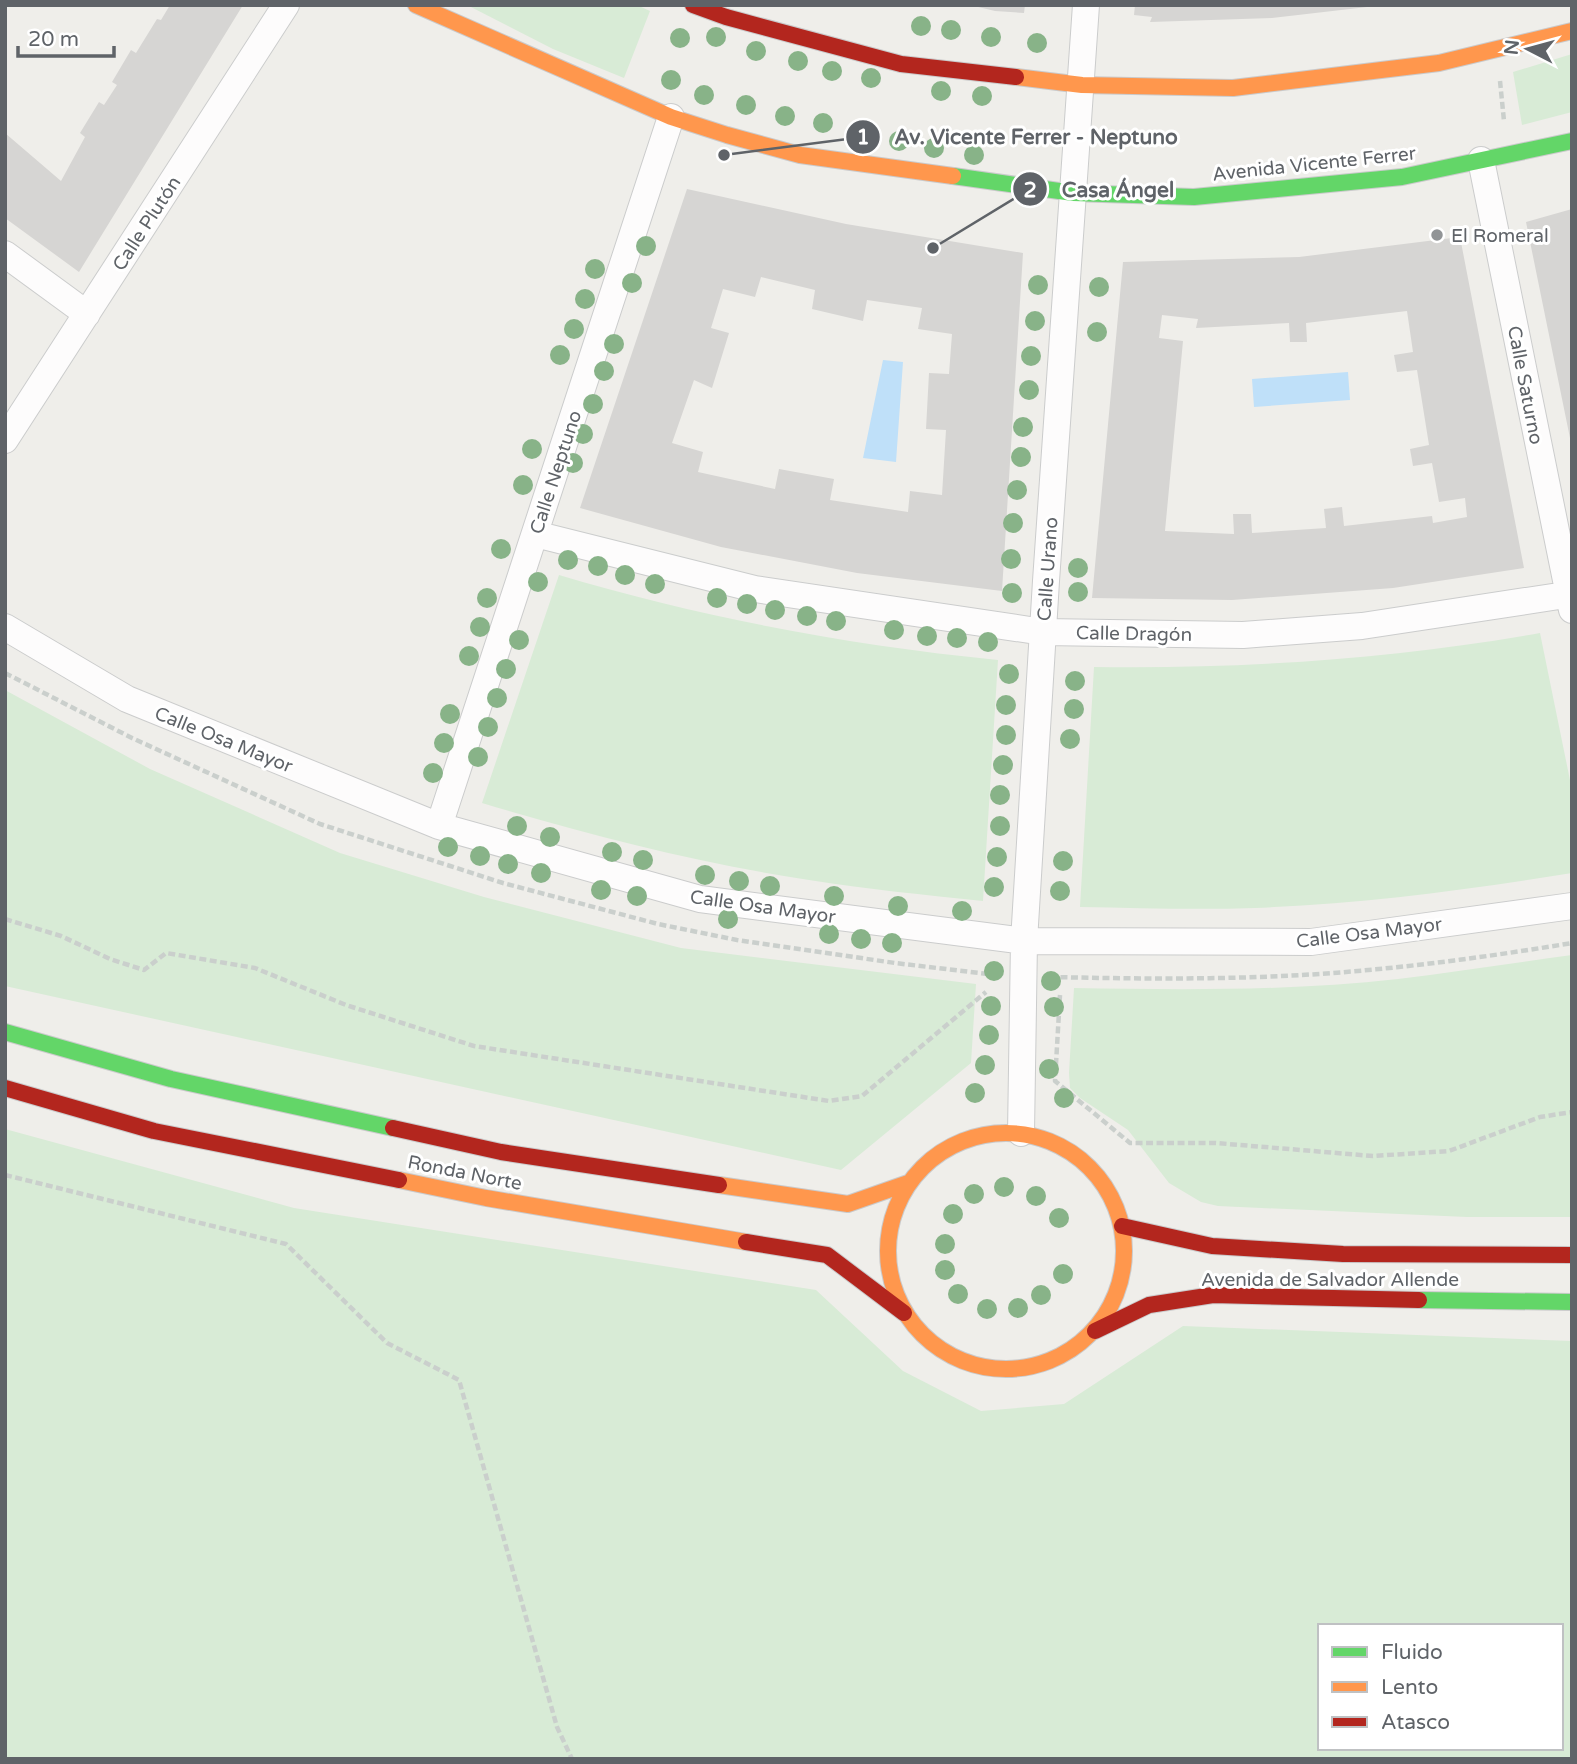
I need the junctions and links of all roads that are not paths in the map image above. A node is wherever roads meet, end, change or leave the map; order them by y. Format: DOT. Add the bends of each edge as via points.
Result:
graph roads {
  1 [pos="286,5"];
  2 [pos="416,5"];
  3 [pos="692,5"];
  4 [pos="1086,5"];
  5 [pos="1572,31"];
  6 [pos="1082,85"];
  7 [pos="671,117"];
  8 [pos="1572,141"];
  9 [pos="1481,160"];
  10 [pos="1073,193"];
  11 [pos="5,254"];
  12 [pos="88,314"];
  13 [pos="5,440"];
  14 [pos="534,534"];
  15 [pos="1571,599"];
  16 [pos="5,627"];
  17 [pos="1044,632"];
  18 [pos="439,826"];
  19 [pos="1572,906"];
  20 [pos="1024,941"];
  21 [pos="5,1031"];
  22 [pos="5,1088"];
  23 [pos="1021,1133"];
  24 [pos="908,1183"];
  25 [pos="1122,1226"];
  26 [pos="1572,1255"];
  27 [pos="1572,1302"];
  28 [pos="904,1313"];
  29 [pos="1094,1331"];
  1 -- 12 [label="street, Calle Plutón"];
  2 -- 7 [label="main road, Avenida Vicente Ferrer"];
  3 -- 6 [label="main road" via="901,64"];
  4 -- 6 [label="street, Calle Urano"];
  5 -- 6 [label="main road" via="1439,63 1233,88"];
  6 -- 10 [label="street, Calle Urano"];
  7 -- 10 [label="main road, Avenida Vicente Ferrer" via="800,155"];
  7 -- 14 [label="street, Calle Neptuno"];
  8 -- 9 [label="main road, Avenida Vicente Ferrer"];
  9 -- 10 [label="main road, Avenida Vicente Ferrer" via="1402,177 1194,197"];
  9 -- 15 [label="street, Calle Saturno"];
  10 -- 17 [label="street, Calle Urano"];
  11 -- 12 [label="street"];
  12 -- 13 [label="street, Calle Plutón"];
  14 -- 17 [label="street, Calle Dragón" via="755,589"];
  14 -- 18 [label="street, Calle Neptuno"];
  15 -- 17 [label="street, Calle Dragón" via="1362,626 1256,634"];
  16 -- 18 [label="street, Calle Osa Mayor" via="127,699"];
  17 -- 20 [label="street, Calle Urano"];
  18 -- 20 [label="street, Calle Osa Mayor" via="701,899"];
  19 -- 20 [label="street, Calle Osa Mayor" via="1311,942"];
  20 -- 23 [label="street, Calle Urano"];
  21 -- 24 [label="main road, Ronda Norte" via="171,1079 501,1152 848,1204"];
  22 -- 28 [label="main road, Ronda Norte" via="154,1131 486,1198 827,1255"];
  23 -- 24 [label="main road" via="989,1133 958,1142 930,1159"];
  23 -- 25 [label="main road" via="1056,1143 1086,1163 1109,1192"];
  24 -- 28 [label="main road" via="893,1214 887,1248 890,1282"];
  25 -- 26 [label="main road, Avenida de Salvador Allende" via="1212,1246 1343,1254"];
  25 -- 29 [label="main road" via="1124,1263 1115,1299"];
  27 -- 29 [label="main road, Avenida de Salvador Allende" via="1213,1295 1149,1305"];
  28 -- 29 [label="main road" via="928,1342 959,1361 995,1370 1043,1364 1066,1354"];
}
